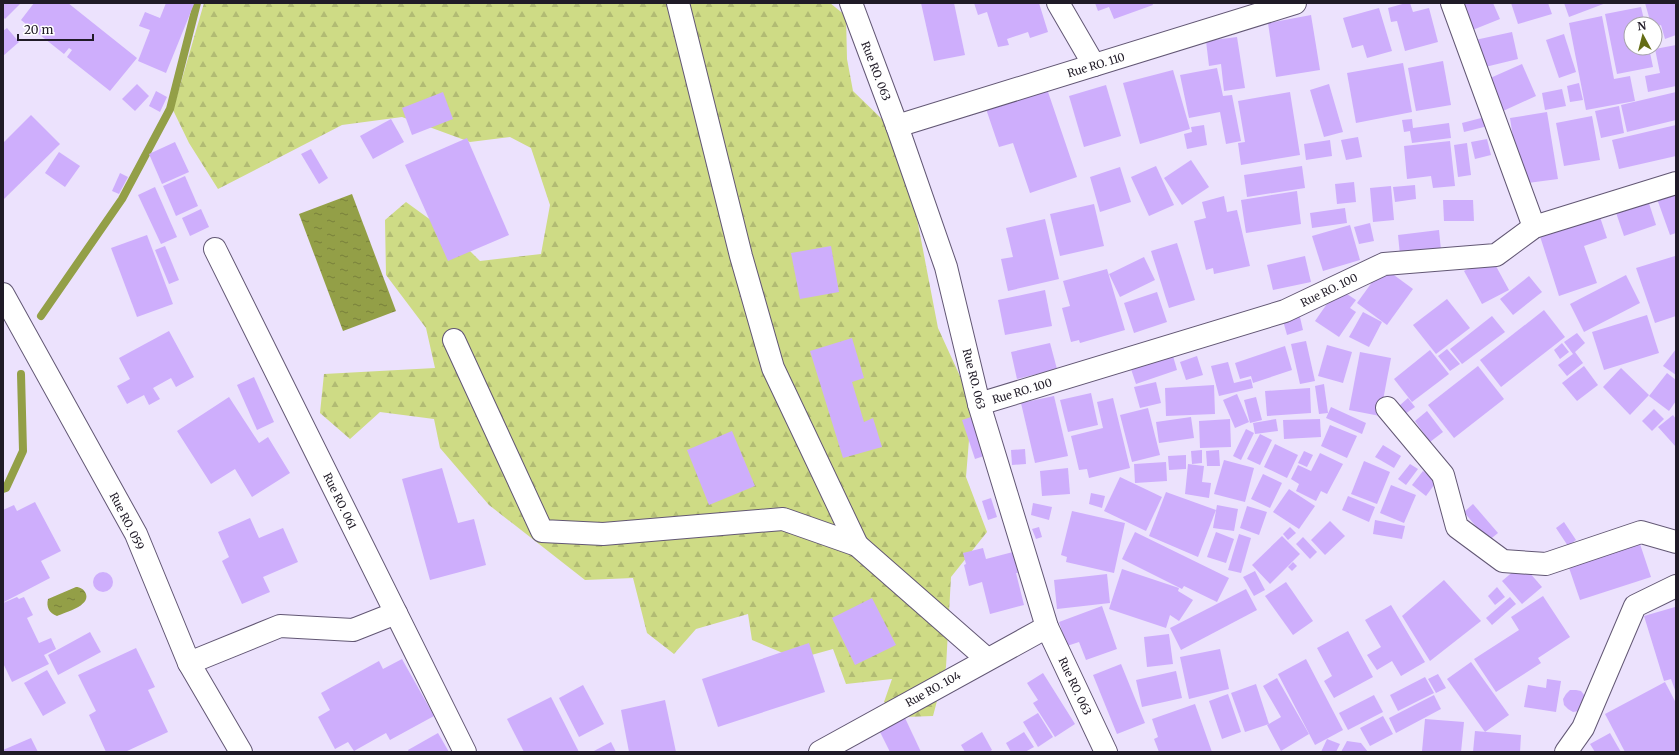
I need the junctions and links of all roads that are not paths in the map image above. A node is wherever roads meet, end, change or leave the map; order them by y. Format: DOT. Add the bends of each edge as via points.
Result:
graph roads {
  1 [pos="678,3"];
  2 [pos="851,3"];
  3 [pos="1058,3"];
  4 [pos="1296,3"];
  5 [pos="1452,3"];
  6 [pos="1094,66"];
  7 [pos="897,126"];
  8 [pos="1676,183"];
  9 [pos="1534,227"];
  10 [pos="215,249"];
  11 [pos="3,294"];
  12 [pos="454,340"];
  13 [pos="979,404"];
  14 [pos="1387,408"];
  15 [pos="1676,542"];
  16 [pos="857,545"];
  17 [pos="1676,586"];
  18 [pos="396,613"];
  19 [pos="1047,627"];
  20 [pos="987,659"];
  21 [pos="188,663"];
  22 [pos="241,752"];
  23 [pos="465,752"];
  24 [pos="820,752"];
  25 [pos="1106,752"];
  26 [pos="1566,752"];
  1 -- 16 [label="street" via="741,256 773,368"];
  2 -- 7 [label="street, Rue RO. 063"];
  3 -- 6 [label="street"];
  4 -- 6 [label="street, Rue RO. 110"];
  5 -- 9 [label="street"];
  6 -- 7 [label="street, Rue RO. 110"];
  7 -- 13 [label="street, Rue RO. 063" via="946,266"];
  8 -- 9 [label="street, Rue RO. 100"];
  9 -- 13 [label="street, Rue RO. 100" via="1496,255 1384,264 1285,311"];
  10 -- 18 [label="street, Rue RO. 061"];
  11 -- 21 [label="street, Rue RO. 059" via="136,534"];
  12 -- 16 [label="street" via="542,531 603,534 782,519"];
  13 -- 19 [label="street, Rue RO. 063"];
  14 -- 15 [label="street" via="1443,475 1457,527 1503,561 1546,564 1640,532"];
  16 -- 20 [label="street"];
  17 -- 26 [label="street" via="1635,606 1583,728"];
  18 -- 21 [label="street" via="353,630 280,626"];
  18 -- 23 [label="street, Rue RO. 061"];
  19 -- 20 [label="street, Rue RO. 104"];
  19 -- 25 [label="street, Rue RO. 063"];
  20 -- 24 [label="street, Rue RO. 104"];
  21 -- 22 [label="street, Rue RO. 059"];
}
